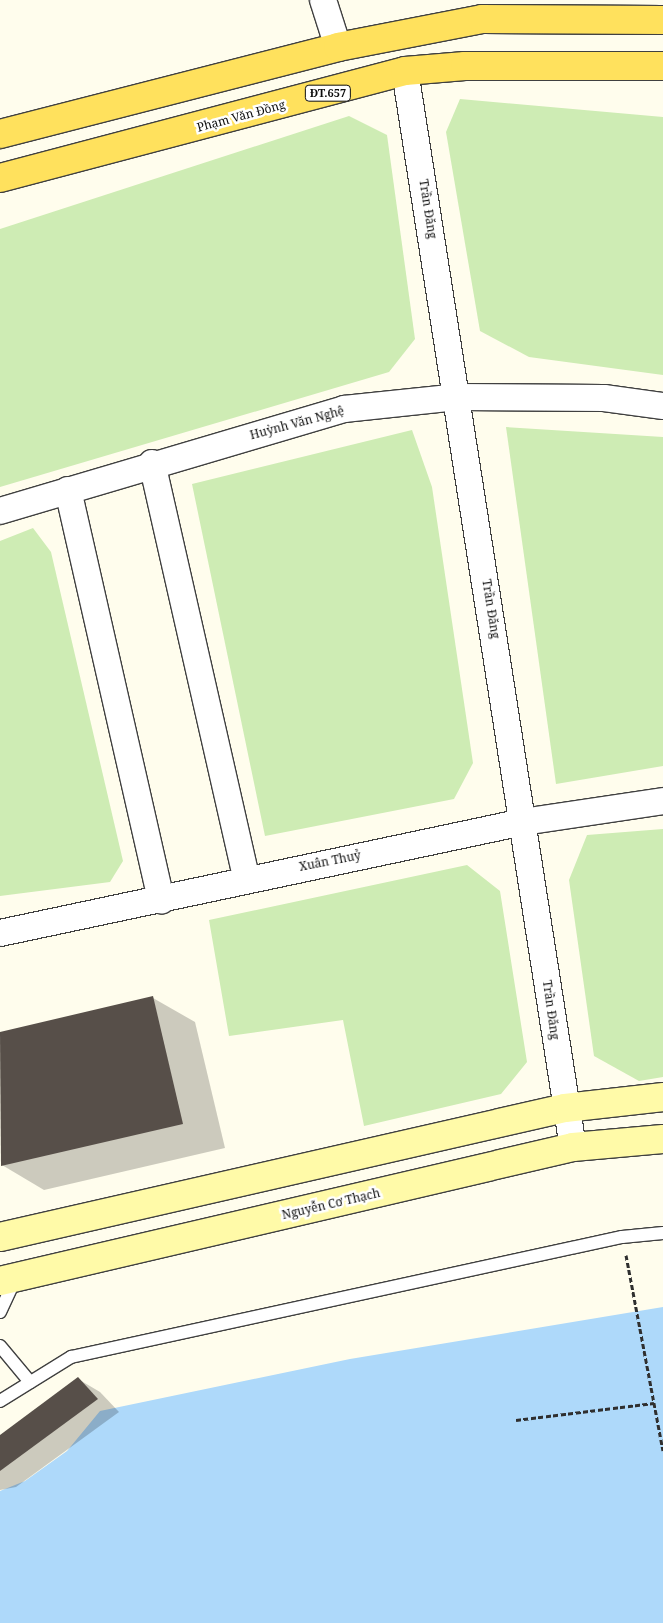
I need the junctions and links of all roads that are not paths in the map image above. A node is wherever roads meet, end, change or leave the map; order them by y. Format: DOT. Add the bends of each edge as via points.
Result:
graph roads {
  1 [pos="323,0"];
  2 [pos="663,20"];
  3 [pos="403,34"];
  4 [pos="338,47"];
  5 [pos="663,66"];
  6 [pos="405,71"];
  7 [pos="351,86"];
  8 [pos="0,134"];
  9 [pos="0,178"];
  10 [pos="459,397"];
  11 [pos="663,406"];
  12 [pos="152,463"];
  13 [pos="68,490"];
  14 [pos="0,512"];
  15 [pos="663,801"];
  16 [pos="524,822"];
  17 [pos="246,878"];
  18 [pos="162,901"];
  19 [pos="0,934"];
  20 [pos="663,1097"];
  21 [pos="565,1108"];
  22 [pos="663,1139"];
  23 [pos="573,1147"];
  24 [pos="663,1233"];
  25 [pos="0,1237"];
  26 [pos="8,1279"];
  27 [pos="0,1312"];
  28 [pos="0,1346"];
  29 [pos="30,1382"];
  30 [pos="0,1401"];
  1 -- 4 [label="street"];
  2 -- 3 [label="main road" via="482,19"];
  3 -- 4 [label="main road"];
  3 -- 6 [label="main road"];
  4 -- 7 [label="main road"];
  4 -- 8 [label="main road"];
  5 -- 6 [label="main road, Phạm Văn Đồng / ĐT.657" via="466,66"];
  6 -- 7 [label="main road, Phạm Văn Đồng / ĐT.657"];
  6 -- 10 [label="street, Trần Đăng"];
  7 -- 9 [label="main road, Phạm Văn Đồng / ĐT.657"];
  10 -- 11 [label="street, Huỳnh Văn Nghệ" via="604,398"];
  10 -- 12 [label="street, Huỳnh Văn Nghệ" via="344,410"];
  10 -- 16 [label="street, Trần Đăng"];
  12 -- 13 [label="street, Huỳnh Văn Nghệ"];
  12 -- 17 [label="street"];
  13 -- 14 [label="street, Huỳnh Văn Nghệ"];
  13 -- 18 [label="street"];
  15 -- 16 [label="street, Xuân Thuỷ"];
  16 -- 17 [label="street, Xuân Thuỷ"];
  16 -- 21 [label="street, Trần Đăng"];
  17 -- 18 [label="street, Xuân Thuỷ"];
  18 -- 19 [label="street, Xuân Thuỷ"];
  20 -- 21 [label="street"];
  21 -- 23 [label="street, Trần Đăng"];
  21 -- 25 [label="street"];
  22 -- 23 [label="street, Nguyễn Cơ Thạch"];
  23 -- 26 [label="street, Nguyễn Cơ Thạch"];
  24 -- 29 [label="lane" via="622,1237 71,1357"];
  26 -- 27 [label="lane"];
  28 -- 29 [label="lane"];
  29 -- 30 [label="lane"];
}
